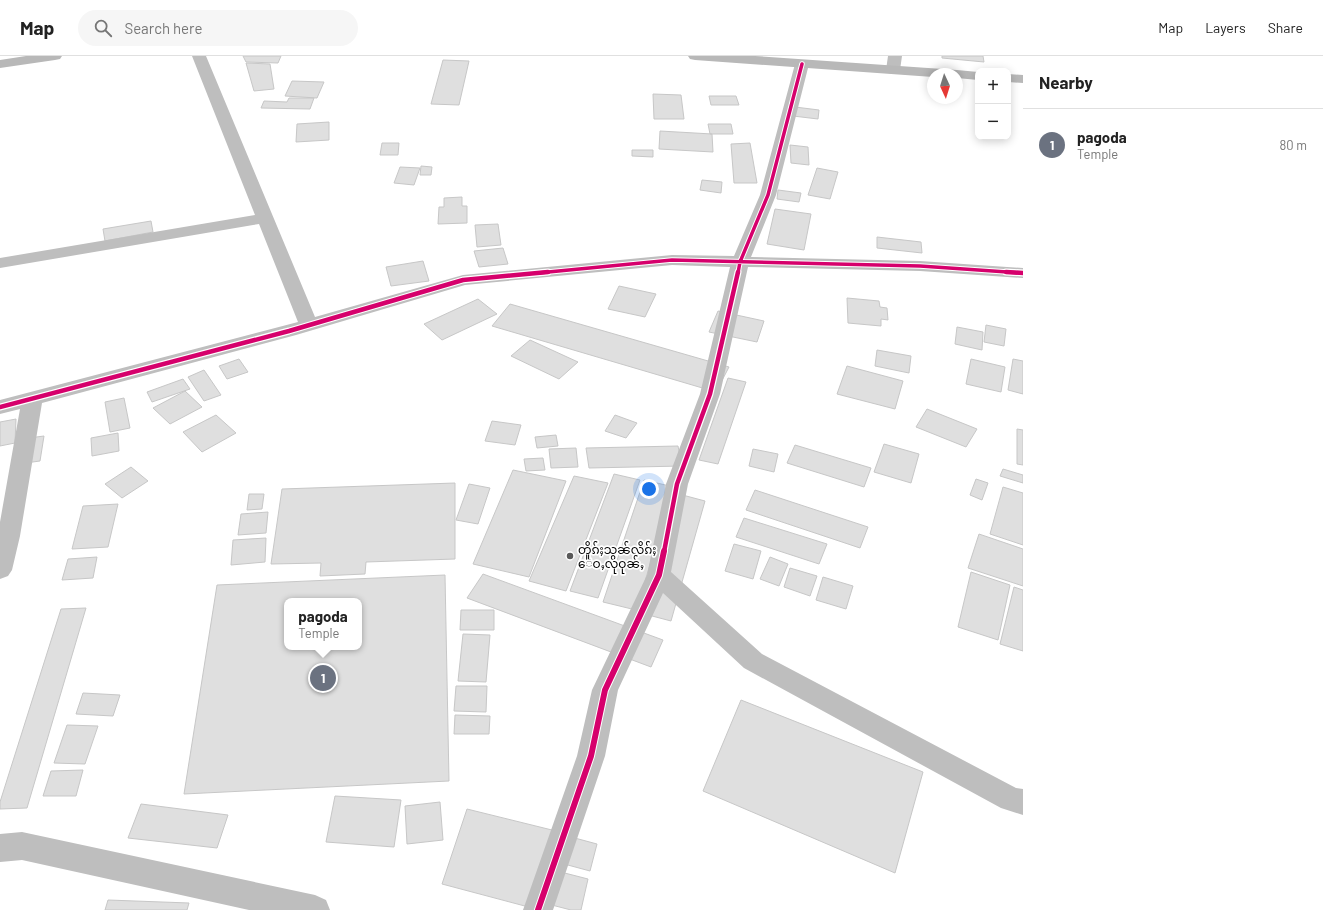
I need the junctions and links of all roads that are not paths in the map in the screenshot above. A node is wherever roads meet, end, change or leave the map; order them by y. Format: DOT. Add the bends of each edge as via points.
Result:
graph roads {
  1 [pos="55,56"];
  2 [pos="199,56"];
  3 [pos="695,56"];
  4 [pos="894,63"];
  5 [pos="0,64"];
  6 [pos="802,64"];
  7 [pos="927,69"];
  8 [pos="963,75"];
  9 [pos="975,76"];
  10 [pos="1011,78"];
  11 [pos="1023,79"];
  12 [pos="266,218"];
  13 [pos="740,262"];
  14 [pos="0,263"];
  15 [pos="1023,273"];
  16 [pos="309,325"];
  17 [pos="32,399"];
  18 [pos="0,407"];
  19 [pos="0,570"];
  20 [pos="659,574"];
  21 [pos="1023,802"];
  22 [pos="0,848"];
  23 [pos="315,910"];
  24 [pos="538,910"];
  1 -- 5 [label="main road"];
  2 -- 12 [label="street"];
  3 -- 6 [label="main road"];
  4 -- 6 [label="main road"];
  4 -- 7 [label="main road"];
  6 -- 13 [label="street" via="768,194"];
  8 -- 9 [label="main road"];
  10 -- 11 [label="main road"];
  12 -- 14 [label="street"];
  12 -- 16 [label="street"];
  13 -- 15 [label="street" via="920,266"];
  13 -- 16 [label="street" via="672,260 462,280"];
  13 -- 20 [label="street" via="710,394 677,484"];
  16 -- 17 [label="street"];
  17 -- 18 [label="street"];
  17 -- 19 [label="street" via="9,536"];
  20 -- 21 [label="street" via="753,662 1011,799"];
  20 -- 24 [label="street" via="605,690 591,756"];
  22 -- 23 [label="street" via="22,846"];
}
